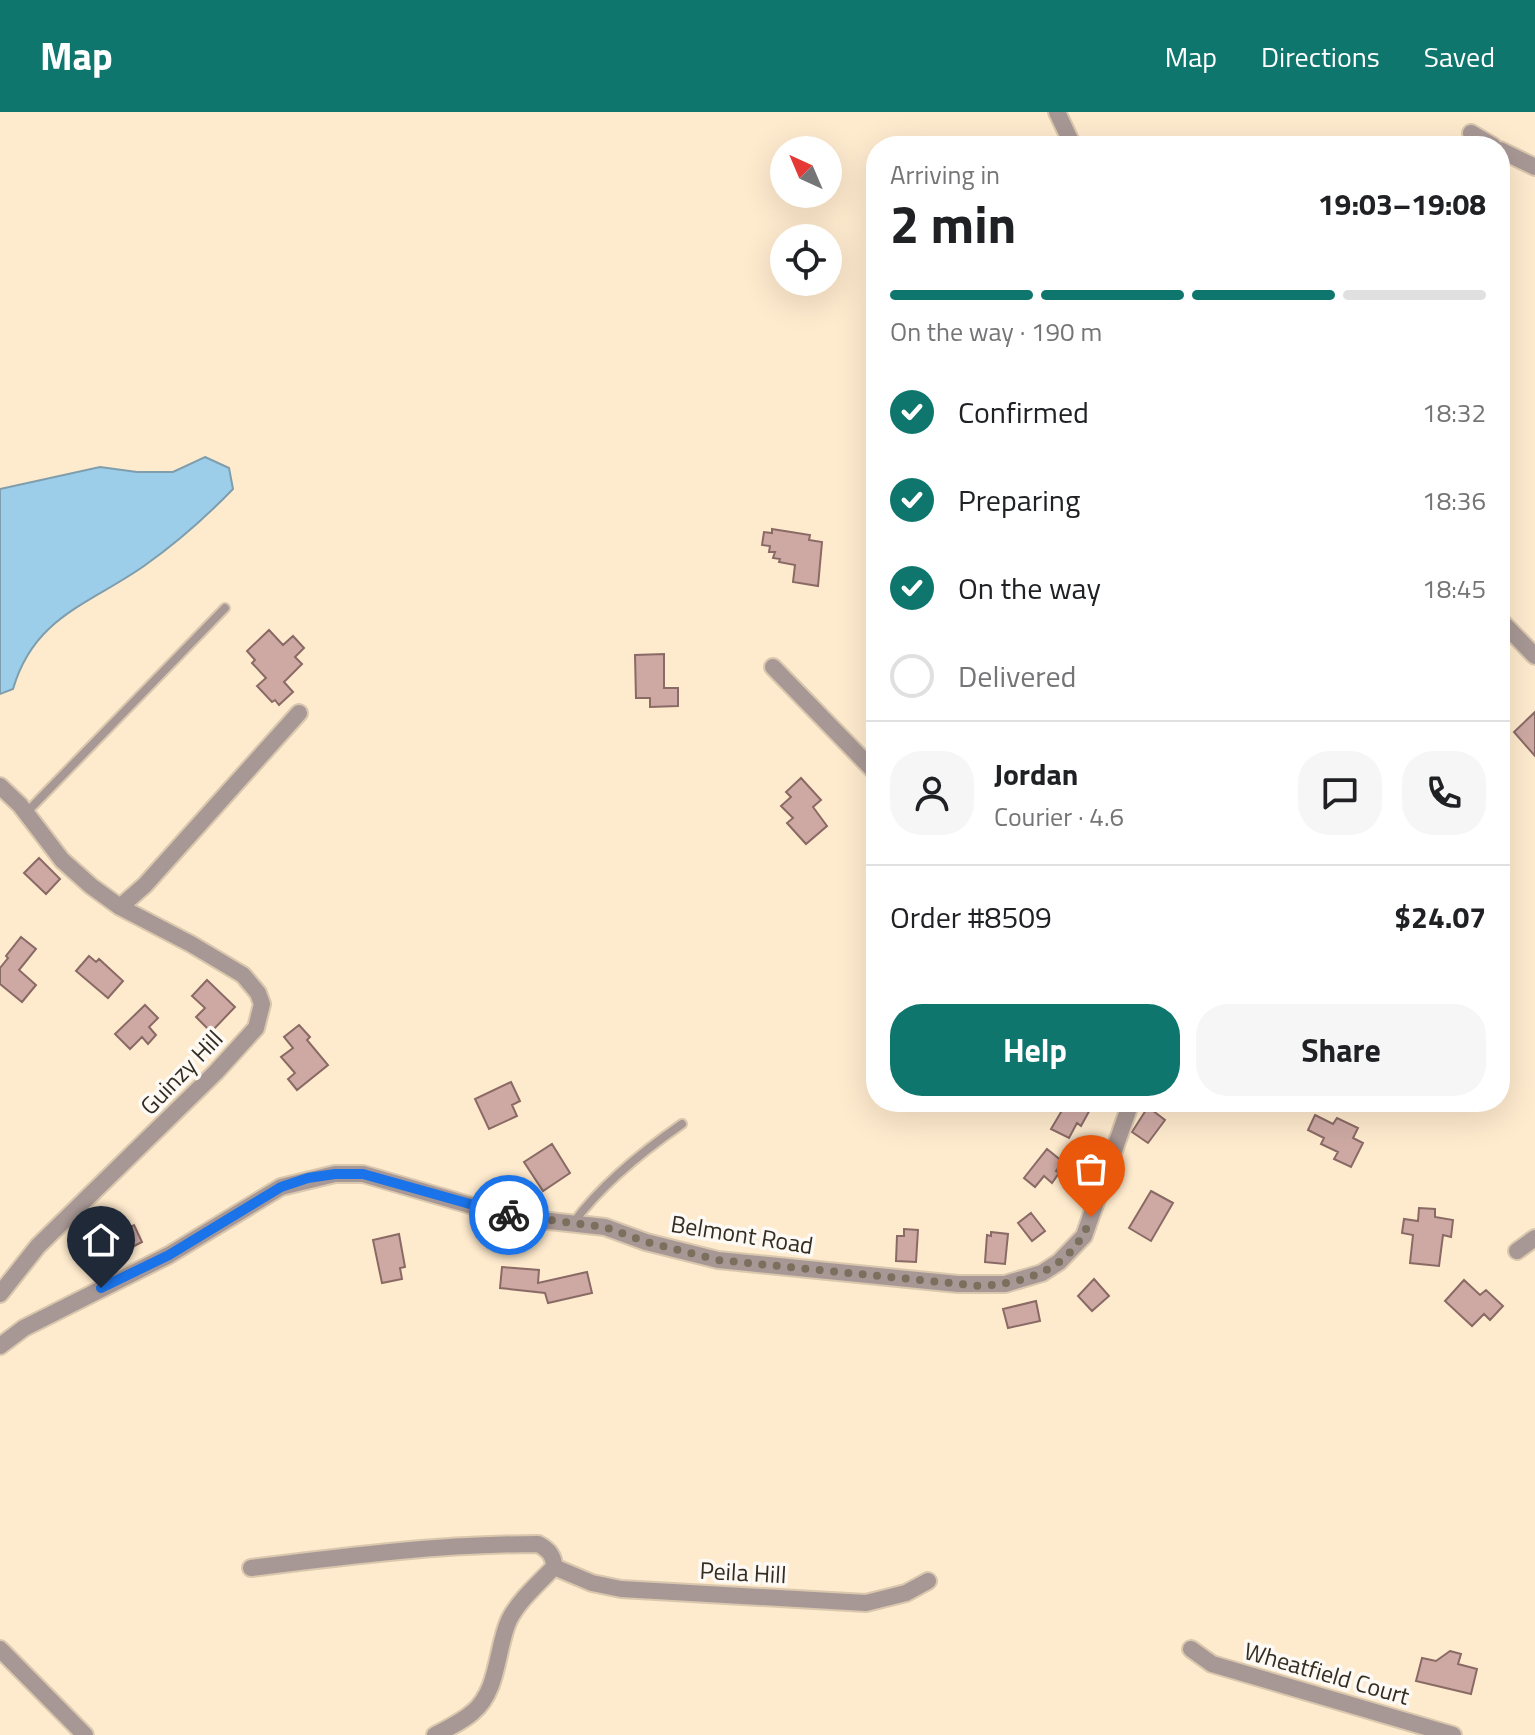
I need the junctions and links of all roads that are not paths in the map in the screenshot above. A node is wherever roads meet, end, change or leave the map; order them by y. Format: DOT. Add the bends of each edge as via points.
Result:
graph roads {
  1 [pos="1057,112"];
  2 [pos="1471,133"];
  3 [pos="1068,136"];
  4 [pos="1476,136"];
  5 [pos="1510,155"];
  6 [pos="1535,167"];
  7 [pos="225,608"];
  8 [pos="1510,630"];
  9 [pos="1535,656"];
  10 [pos="773,667"];
  11 [pos="299,713"];
  12 [pos="866,763"];
  13 [pos="0,786"];
  14 [pos="26,813"];
  15 [pos="120,907"];
  16 [pos="1127,1112"];
  17 [pos="682,1124"];
  18 [pos="574,1222"];
  19 [pos="1535,1238"];
  20 [pos="1517,1251"];
  21 [pos="0,1294"];
  22 [pos="1,1343"];
  23 [pos="554,1567"];
  24 [pos="251,1568"];
  25 [pos="928,1581"];
  26 [pos="0,1649"];
  27 [pos="1191,1649"];
  28 [pos="85,1735"];
  29 [pos="435,1735"];
  30 [pos="1453,1735"];
  1 -- 3 [label="street"];
  2 -- 4 [label="street"];
  5 -- 6 [label="street"];
  7 -- 14 [label="lane"];
  8 -- 9 [label="street"];
  10 -- 12 [label="street"];
  11 -- 15 [label="street"];
  13 -- 14 [label="street, Guinzy Hill"];
  14 -- 15 [label="street, Guinzy Hill" via="62,860"];
  15 -- 21 [label="street, Guinzy Hill" via="243,975 258,993 261,1016 216,1072 38,1246"];
  16 -- 18 [label="street, Belmont Road" via="1084,1236 1059,1262 1016,1281 981,1286 718,1260"];
  17 -- 18 [label="lane" via="642,1154"];
  18 -- 22 [label="street, Belmont Road" via="480,1208 363,1174 308,1178 281,1187 182,1248"];
  19 -- 20 [label="street"];
  23 -- 24 [label="street, Peila Hill" via="552,1555 538,1544 403,1549"];
  23 -- 25 [label="street, Peila Hill" via="621,1589 837,1602 883,1600"];
  23 -- 29 [label="street" via="512,1614 483,1702"];
  26 -- 28 [label="street"];
  27 -- 30 [label="street, Wheatfield Court" via="1212,1664"];
}
